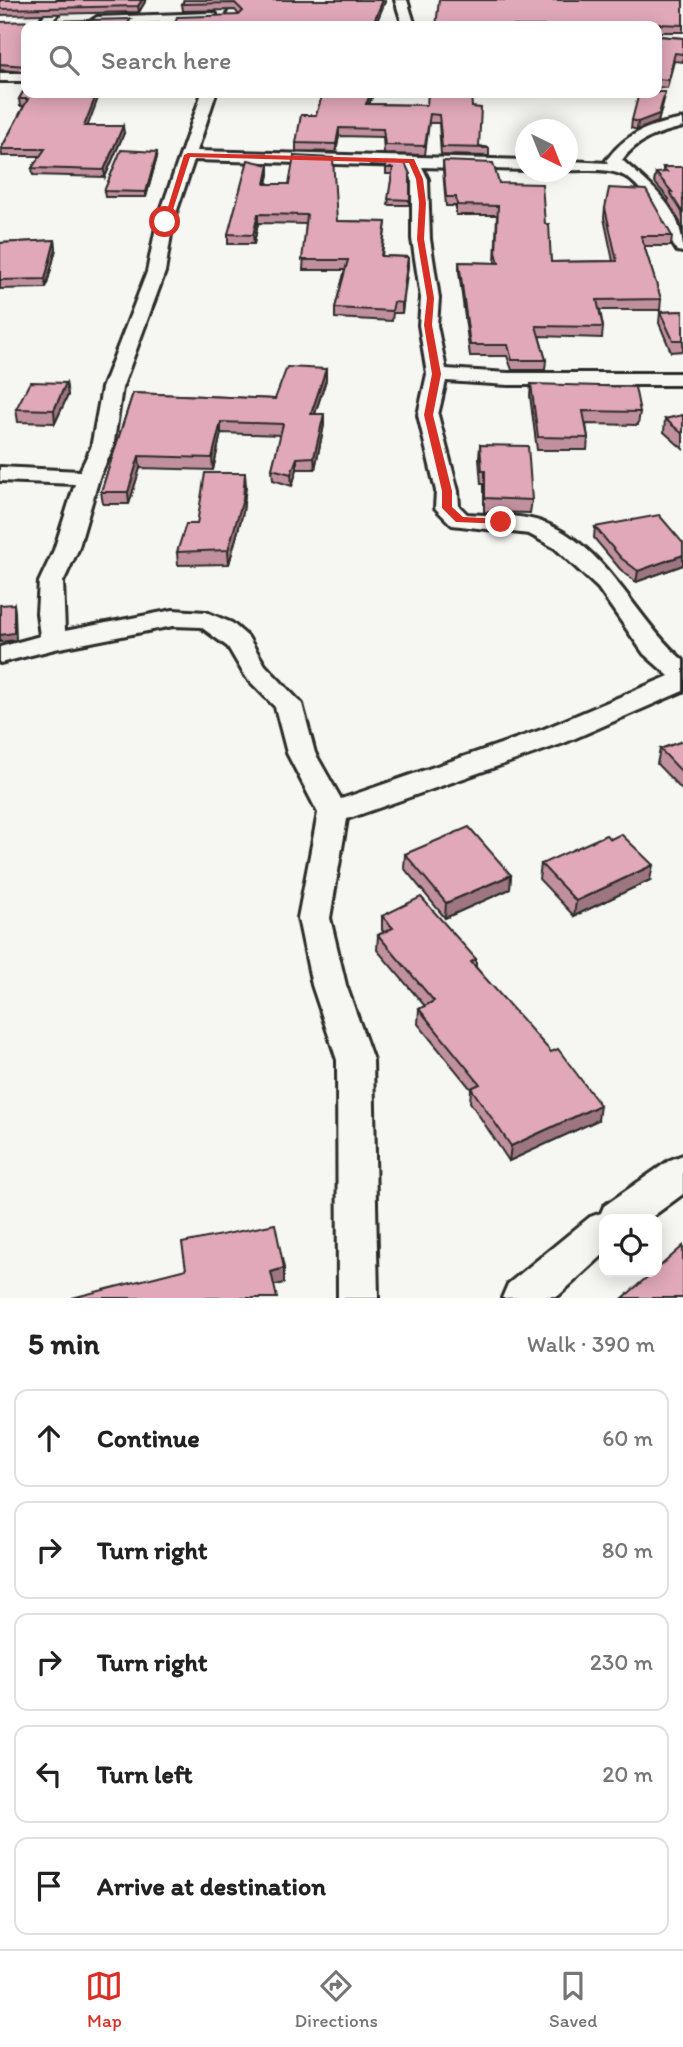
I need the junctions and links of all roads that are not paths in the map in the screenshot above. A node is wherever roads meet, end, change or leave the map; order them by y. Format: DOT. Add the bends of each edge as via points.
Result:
graph roads {
  1 [pos="64,0"];
  2 [pos="237,0"];
  3 [pos="401,0"];
  4 [pos="40,21"];
  5 [pos="233,21"];
  6 [pos="407,21"];
  7 [pos="207,98"];
  8 [pos="683,123"];
  9 [pos="188,155"];
  10 [pos="412,161"];
  11 [pos="515,164"];
  12 [pos="578,166"];
  13 [pos="620,168"];
  14 [pos="657,202"];
  15 [pos="683,203"];
  16 [pos="683,247"];
  17 [pos="437,374"];
  18 [pos="683,379"];
  19 [pos="0,474"];
  20 [pos="88,478"];
  21 [pos="54,641"];
  22 [pos="0,655"];
  23 [pos="683,674"];
  24 [pos="683,680"];
  25 [pos="333,813"];
  26 [pos="683,1172"];
  27 [pos="625,1214"];
  28 [pos="599,1234"];
  29 [pos="358,1298"];
  30 [pos="522,1298"];
  1 -- 4 [label="street"];
  2 -- 5 [label="street"];
  3 -- 6 [label="street"];
  7 -- 9 [label="street"];
  8 -- 13 [label="street" via="631,139 614,160"];
  9 -- 10 [label="street"];
  9 -- 20 [label="street" via="165,222 156,272 112,388 102,448"];
  10 -- 11 [label="street"];
  10 -- 17 [label="street" via="420,179 428,325"];
  12 -- 13 [label="street"];
  13 -- 14 [label="street" via="638,179"];
  14 -- 15 [label="street"];
  14 -- 16 [label="street"];
  17 -- 18 [label="street" via="508,379"];
  17 -- 23 [label="street" via="428,415 447,508 460,520 535,527 563,543 607,583 653,648"];
  19 -- 20 [label="street"];
  20 -- 21 [label="street" via="51,582"];
  21 -- 22 [label="street"];
  21 -- 25 [label="street" via="173,618 206,620 223,629 288,705 302,753"];
  24 -- 25 [label="street" via="547,740"];
  25 -- 29 [label="street" via="314,918 329,985 355,1060"];
  26 -- 27 [label="street"];
  28 -- 30 [label="street"];
}
